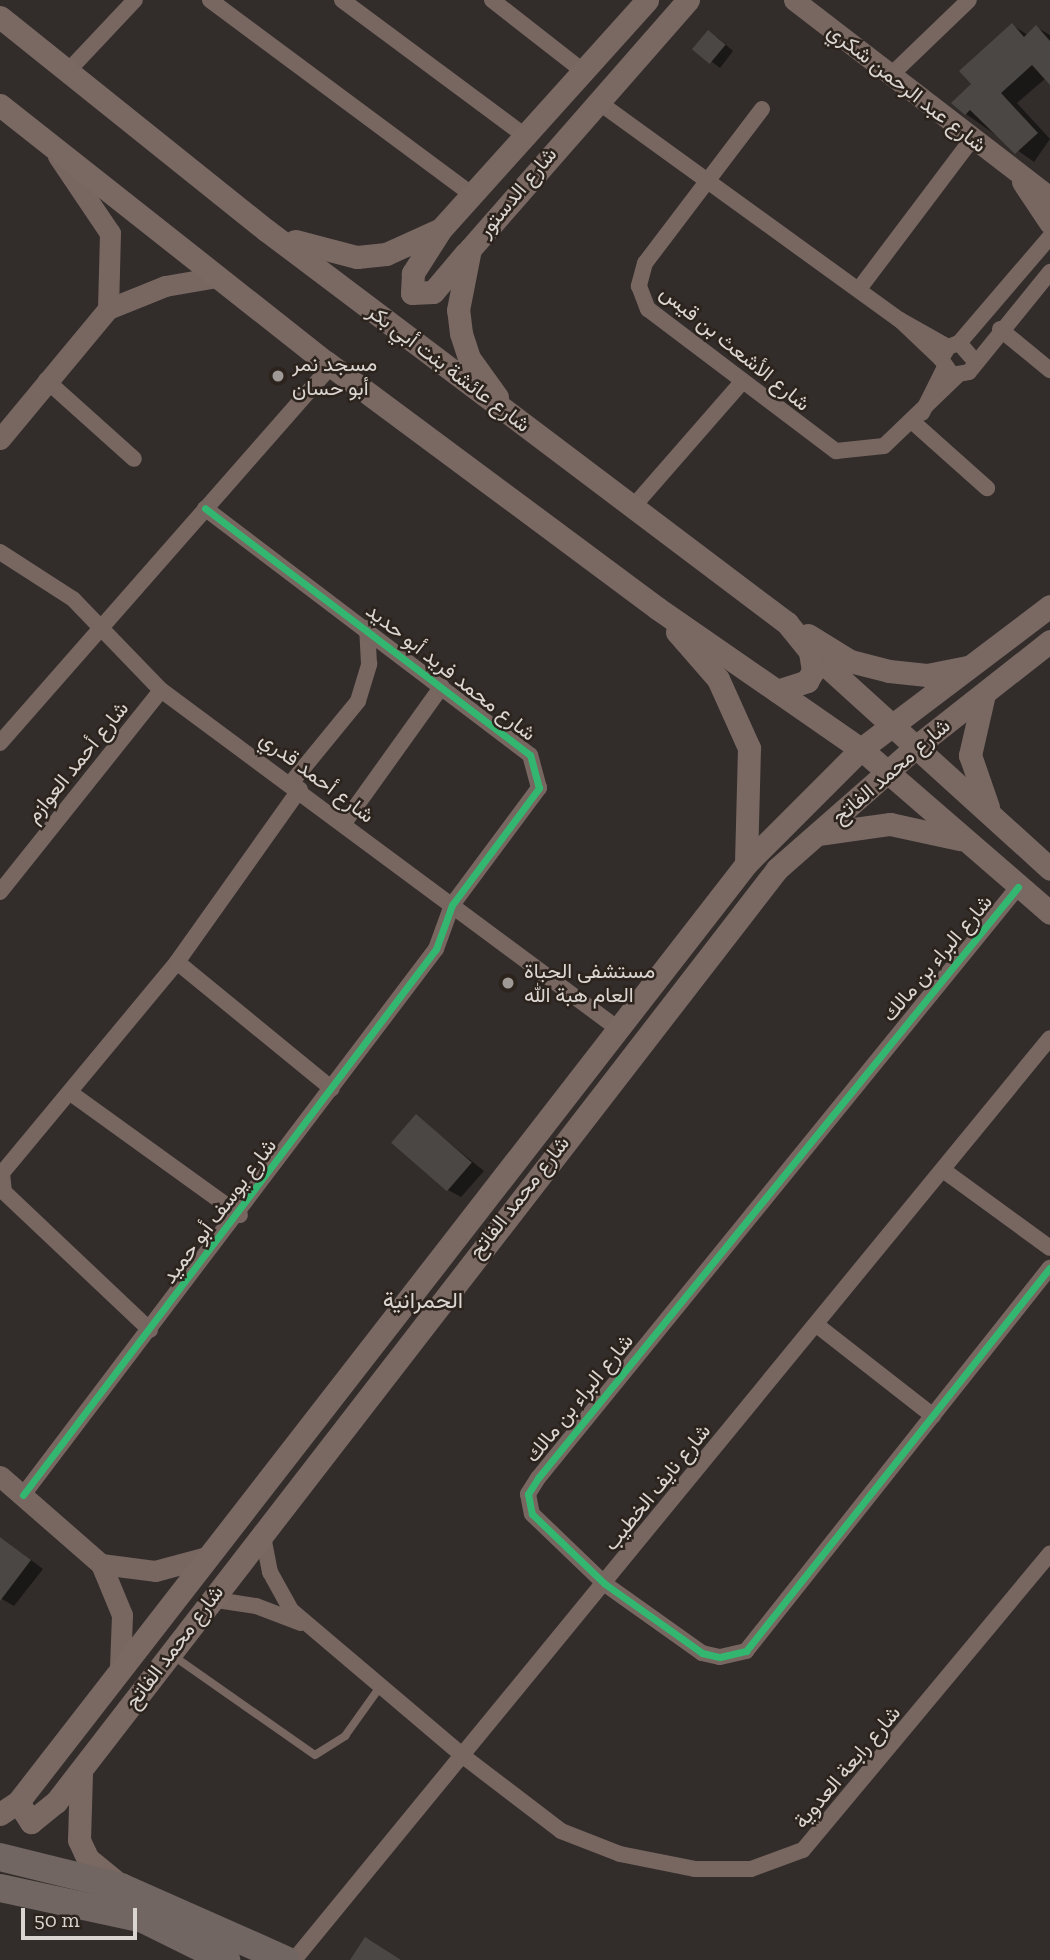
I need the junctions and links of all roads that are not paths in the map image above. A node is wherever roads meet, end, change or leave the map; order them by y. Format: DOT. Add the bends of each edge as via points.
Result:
graph roads {
  1 [pos="135,0"];
  2 [pos="210,0"];
  3 [pos="342,0"];
  4 [pos="492,0"];
  5 [pos="647,0"];
  6 [pos="688,0"];
  7 [pos="794,0"];
  8 [pos="969,0"];
  9 [pos="0,17"];
  10 [pos="69,70"];
  11 [pos="584,72"];
  12 [pos="891,75"];
  13 [pos="597,101"];
  14 [pos="0,106"];
  15 [pos="762,109"];
  16 [pos="528,138"];
  17 [pos="972,139"];
  18 [pos="54,151"];
  19 [pos="1020,176"];
  20 [pos="706,183"];
  21 [pos="473,195"];
  22 [pos="1050,197"];
  23 [pos="1050,224"];
  24 [pos="441,229"];
  25 [pos="266,230"];
  26 [pos="1050,237"];
  27 [pos="470,248"];
  28 [pos="1050,272"];
  29 [pos="217,277"];
  30 [pos="859,289"];
  31 [pos="108,309"];
  32 [pos="1000,329"];
  33 [pos="950,359"];
  34 [pos="974,360"];
  35 [pos="331,366"];
  36 [pos="1050,370"];
  37 [pos="46,380"];
  38 [pos="740,384"];
  39 [pos="511,416"];
  40 [pos="918,419"];
  41 [pos="0,439"];
  42 [pos="134,459"];
  43 [pos="987,488"];
  44 [pos="205,508"];
  45 [pos="632,508"];
  46 [pos="0,552"];
  47 [pos="1050,606"];
  48 [pos="657,608"];
  49 [pos="788,623"];
  50 [pos="105,627"];
  51 [pos="367,628"];
  52 [pos="1050,641"];
  53 [pos="810,651"];
  54 [pos="977,666"];
  55 [pos="442,686"];
  56 [pos="162,690"];
  57 [pos="777,691"];
  58 [pos="984,694"];
  59 [pos="893,724"];
  60 [pos="0,743"];
  61 [pos="918,745"];
  62 [pos="861,749"];
  63 [pos="887,771"];
  64 [pos="295,786"];
  65 [pos="344,823"];
  66 [pos="1000,828"];
  67 [pos="818,834"];
  68 [pos="965,840"];
  69 [pos="746,864"];
  70 [pos="1050,869"];
  71 [pos="1018,887"];
  72 [pos="0,892"];
  73 [pos="452,905"];
  74 [pos="1050,914"];
  75 [pos="177,962"];
  76 [pos="617,1028"];
  77 [pos="1050,1038"];
  78 [pos="332,1089"];
  79 [pos="72,1094"];
  80 [pos="943,1170"];
  81 [pos="240,1215"];
  82 [pos="1050,1248"];
  83 [pos="1050,1268"];
  84 [pos="818,1326"];
  85 [pos="150,1330"];
  86 [pos="933,1416"];
  87 [pos="0,1476"];
  88 [pos="23,1494"];
  89 [pos="262,1530"];
  90 [pos="1050,1554"];
  91 [pos="207,1557"];
  92 [pos="101,1564"];
  93 [pos="605,1584"];
  94 [pos="211,1599"];
  95 [pos="306,1625"];
  96 [pos="170,1653"];
  97 [pos="120,1667"];
  98 [pos="380,1687"];
  99 [pos="463,1756"];
  100 [pos="81,1770"];
  101 [pos="9,1808"];
  102 [pos="0,1857"];
  103 [pos="121,1887"];
  104 [pos="1,1888"];
  105 [pos="226,1960"];
  106 [pos="286,1960"];
  107 [pos="294,1960"];
  1 -- 10 [label="street"];
  2 -- 21 [label="street"];
  3 -- 16 [label="street"];
  4 -- 11 [label="street"];
  5 -- 11 [label="main road, شارع الدستور"];
  6 -- 13 [label="main road, شارع الدستور"];
  7 -- 12 [label="street, شارع عبد الرحمن شكري"];
  8 -- 12 [label="street"];
  9 -- 10 [label="main road, شارع عائشة بنت أبي بكر"];
  10 -- 25 [label="main road, شارع عائشة بنت أبي بكر"];
  11 -- 16 [label="main road, شارع الدستور"];
  12 -- 17 [label="street, شارع عبد الرحمن شكري"];
  13 -- 20 [label="street"];
  13 -- 27 [label="main road, شارع الدستور"];
  14 -- 18 [label="main road"];
  15 -- 20 [label="street, شارع الأشعث بن قيس"];
  16 -- 21 [label="main road, شارع الدستور"];
  17 -- 19 [label="street, شارع عبد الرحمن شكري"];
  17 -- 30 [label="street"];
  18 -- 29 [label="main road"];
  18 -- 31 [label="street" via="110,233"];
  19 -- 22 [label="street, شارع عبد الرحمن شكري"];
  19 -- 23 [label="street, شارع عبد الرحمن شكري"];
  20 -- 30 [label="street"];
  20 -- 38 [label="street, شارع الأشعث بن قيس" via="645,263 639,286 648,309"];
  21 -- 24 [label="main road, شارع الدستور"];
  24 -- 25 [label="main road, شارع الدستور" via="386,254 357,257 330,255"];
  24 -- 27 [label="main road" via="413,273 410,288 416,296 433,292"];
  25 -- 39 [label="main road, شارع عائشة بنت أبي بكر"];
  26 -- 33 [label="street"];
  27 -- 39 [label="main road, شارع الدستور" via="458,310 461,333 469,358"];
  28 -- 32 [label="street"];
  29 -- 31 [label="street" via="165,286"];
  29 -- 35 [label="main road"];
  30 -- 33 [label="street"];
  31 -- 37 [label="street"];
  32 -- 34 [label="street"];
  32 -- 36 [label="street"];
  33 -- 34 [label="street"];
  33 -- 34 [label="street" via="969,372"];
  33 -- 40 [label="street"];
  35 -- 44 [label="street"];
  35 -- 48 [label="main road"];
  37 -- 41 [label="street"];
  37 -- 42 [label="street"];
  38 -- 40 [label="street, شارع الأشعث بن قيس" via="836,451 869,452"];
  38 -- 45 [label="street"];
  39 -- 45 [label="main road, شارع عائشة بنت أبي بكر"];
  40 -- 43 [label="street"];
  44 -- 50 [label="street"];
  44 -- 51 [label="street, شارع محمد فريد أبو حديد"];
  45 -- 49 [label="main road, شارع عائشة بنت أبي بكر"];
  46 -- 50 [label="street, شارع أحمد قدري"];
  47 -- 54 [label="main road, شارع محمد الفاتح"];
  48 -- 57 [label="main road"];
  48 -- 69 [label="main road" via="718,680 740,720 753,779"];
  49 -- 53 [label="main road, شارع عائشة بنت أبي بكر"];
  49 -- 54 [label="main road" via="850,661 889,671 928,675"];
  50 -- 56 [label="street, شارع أحمد قدري"];
  50 -- 60 [label="street"];
  51 -- 55 [label="street, شارع محمد فريد أبو حديد"];
  51 -- 64 [label="street" via="369,664 358,701"];
  52 -- 58 [label="main road, شارع محمد الفاتح"];
  53 -- 57 [label="main road" via="813,671 807,681"];
  53 -- 59 [label="main road, شارع عائشة بنت أبي بكر"];
  54 -- 59 [label="main road, شارع محمد الفاتح"];
  55 -- 65 [label="street"];
  55 -- 73 [label="street, شارع محمد فريد أبو حديد" via="530,755 540,775 539,788"];
  56 -- 64 [label="street, شارع أحمد قدري"];
  56 -- 72 [label="street, شارع أحمد العوازم"];
  57 -- 62 [label="main road"];
  58 -- 61 [label="main road, شارع محمد الفاتح"];
  58 -- 66 [label="main road" via="970,755 976,784"];
  59 -- 61 [label="main road, شارع عائشة بنت أبي بكر"];
  59 -- 62 [label="main road, شارع محمد الفاتح"];
  61 -- 63 [label="main road, شارع محمد الفاتح"];
  61 -- 66 [label="main road, شارع عائشة بنت أبي بكر"];
  62 -- 63 [label="main road"];
  62 -- 69 [label="main road, شارع محمد الفاتح"];
  63 -- 67 [label="main road, شارع محمد الفاتح"];
  63 -- 68 [label="main road"];
  64 -- 65 [label="street, شارع أحمد قدري"];
  64 -- 75 [label="street"];
  65 -- 73 [label="street, شارع أحمد قدري"];
  66 -- 70 [label="main road, شارع عائشة بنت أبي بكر"];
  67 -- 68 [label="main road" via="890,824"];
  67 -- 89 [label="main road, شارع محمد الفاتح" via="777,869"];
  68 -- 71 [label="main road"];
  69 -- 76 [label="main road, شارع محمد الفاتح"];
  71 -- 74 [label="main road"];
  71 -- 93 [label="street, شارع البراء بن مالك" via="532,1485 532,1514"];
  73 -- 76 [label="street, شارع أحمد قدري"];
  73 -- 78 [label="street, شارع يوسف أبو حميد" via="436,949"];
  75 -- 78 [label="street"];
  75 -- 79 [label="street"];
  76 -- 91 [label="main road, شارع محمد الفاتح"];
  77 -- 80 [label="street, شارع نايف الخطيب"];
  78 -- 81 [label="street, شارع يوسف أبو حميد"];
  79 -- 81 [label="street"];
  79 -- 85 [label="street" via="0,1182"];
  80 -- 82 [label="street"];
  80 -- 84 [label="street, شارع نايف الخطيب"];
  81 -- 85 [label="street, شارع يوسف أبو حميد"];
  83 -- 86 [label="street, شارع البراء بن مالك"];
  84 -- 86 [label="street"];
  84 -- 93 [label="street, شارع نايف الخطيب"];
  85 -- 88 [label="street, شارع يوسف أبو حميد"];
  86 -- 93 [label="street, شارع البراء بن مالك" via="746,1651 720,1657 702,1653"];
  87 -- 88 [label="street"];
  88 -- 92 [label="street"];
  89 -- 94 [label="main road, شارع محمد الفاتح"];
  89 -- 95 [label="street, شارع رابعة العدوية" via="270,1572"];
  90 -- 99 [label="street, شارع رابعة العدوية" via="827,1828 778,1863 695,1869 590,1845 561,1831"];
  91 -- 92 [label="street" via="155,1571"];
  91 -- 97 [label="main road, شارع محمد الفاتح"];
  92 -- 97 [label="street" via="122,1615"];
  93 -- 99 [label="street, شارع نايف الخطيب"];
  94 -- 95 [label="street, شارع رابعة العدوية" via="256,1606"];
  94 -- 96 [label="main road, شارع محمد الفاتح"];
  95 -- 98 [label="street, شارع رابعة العدوية"];
  96 -- 98 [label="lane" via="316,1755 345,1736"];
  96 -- 100 [label="main road, شارع محمد الفاتح"];
  97 -- 101 [label="main road, شارع محمد الفاتح"];
  98 -- 99 [label="street, شارع رابعة العدوية"];
  99 -- 107 [label="street, شارع نايف الخطيب"];
  100 -- 101 [label="main road, شارع محمد الفاتح" via="41,1818 23,1818"];
  100 -- 103 [label="main road" via="79,1840 88,1858"];
  102 -- 103 [label="highway"];
  103 -- 106 [label="highway"];
  104 -- 105 [label="highway" via="143,1919"];
}
